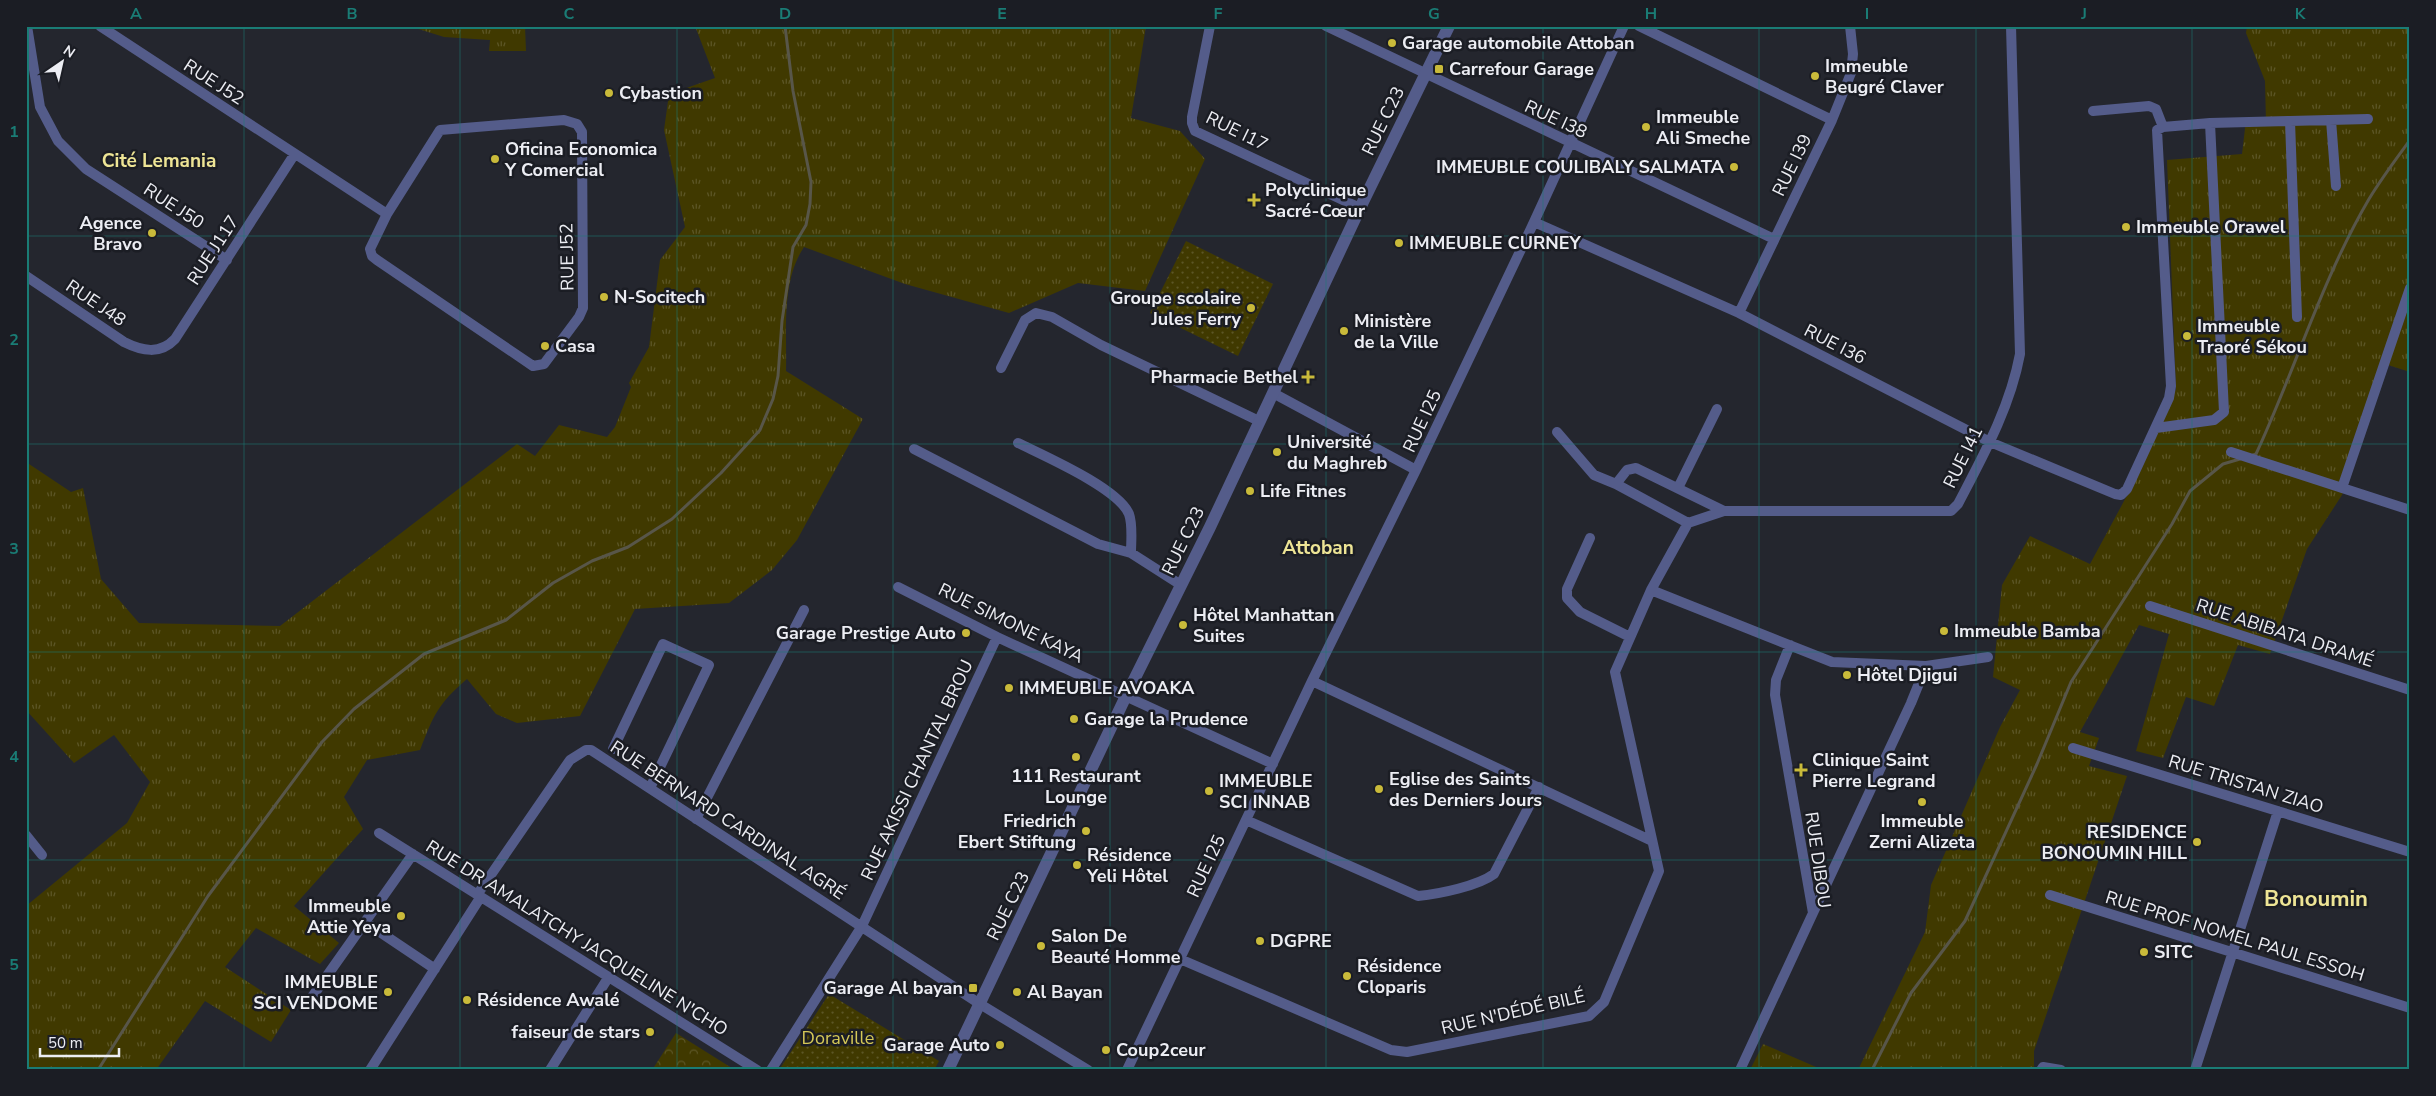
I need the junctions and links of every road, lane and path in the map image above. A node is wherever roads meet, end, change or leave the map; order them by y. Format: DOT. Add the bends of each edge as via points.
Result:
graph roads {
  1 [pos="27,26"];
  2 [pos="100,26"];
  3 [pos="1210,26"];
  4 [pos="1326,26"];
  5 [pos="1449,26"];
  6 [pos="1624,26"];
  7 [pos="1639,26"];
  8 [pos="1850,26"];
  9 [pos="2011,26"];
  10 [pos="1426,74"];
  11 [pos="2093,111"];
  12 [pos="2368,119"];
  13 [pos="1832,120"];
  14 [pos="2331,120"];
  15 [pos="2290,121"];
  16 [pos="2210,122"];
  17 [pos="2163,127"];
  18 [pos="1571,144"];
  19 [pos="294,155"];
  20 [pos="2336,186"];
  21 [pos="1360,208"];
  22 [pos="387,214"];
  23 [pos="1534,222"];
  24 [pos="1774,239"];
  25 [pos="227,260"];
  26 [pos="26,276"];
  27 [pos="2410,288"];
  28 [pos="1739,314"];
  29 [pos="2297,317"];
  30 [pos="150,350"];
  31 [pos="1001,368"];
  32 [pos="1273,393"];
  33 [pos="1717,409"];
  34 [pos="1259,421"];
  35 [pos="2156,428"];
  36 [pos="1557,432"];
  37 [pos="1990,442"];
  38 [pos="1018,443"];
  39 [pos="914,449"];
  40 [pos="2231,452"];
  41 [pos="1416,470"];
  42 [pos="1616,484"];
  43 [pos="1678,488"];
  44 [pos="2342,488"];
  45 [pos="2410,510"];
  46 [pos="1724,511"];
  47 [pos="1688,523"];
  48 [pos="1590,538"];
  49 [pos="1131,553"];
  50 [pos="1181,585"];
  51 [pos="898,587"];
  52 [pos="1652,590"];
  53 [pos="2150,606"];
  54 [pos="804,610"];
  55 [pos="1630,636"];
  56 [pos="997,637"];
  57 [pos="1790,645"];
  58 [pos="1988,657"];
  59 [pos="1926,666"];
  60 [pos="1312,681"];
  61 [pos="2410,690"];
  62 [pos="1126,696"];
  63 [pos="2073,748"];
  64 [pos="613,749"];
  65 [pos="1273,764"];
  66 [pos="650,788"];
  67 [pos="1539,788"];
  68 [pos="2278,811"];
  69 [pos="696,819"];
  70 [pos="1246,820"];
  71 [pos="379,833"];
  72 [pos="26,835"];
  73 [pos="1652,840"];
  74 [pos="2410,852"];
  75 [pos="413,854"];
  76 [pos="42,855"];
  77 [pos="2050,895"];
  78 [pos="479,897"];
  79 [pos="1813,913"];
  80 [pos="365,922"];
  81 [pos="862,926"];
  82 [pos="2233,952"];
  83 [pos="1180,959"];
  84 [pos="435,969"];
  85 [pos="608,978"];
  86 [pos="312,997"];
  87 [pos="980,1004"];
  88 [pos="2410,1008"];
  89 [pos="2042,1068"];
  90 [pos="370,1070"];
  91 [pos="550,1070"];
  92 [pos="757,1070"];
  93 [pos="771,1070"];
  94 [pos="948,1070"];
  95 [pos="1088,1070"];
  96 [pos="1127,1070"];
  97 [pos="1740,1070"];
  98 [pos="2061,1070"];
  99 [pos="2196,1070"];
  1 -- 25 [label="street, RUE J50" via="40,107 58,141 86,170"];
  2 -- 19 [label="street, RUE J52"];
  3 -- 21 [label="street, RUE I17" via="1192,117 1195,131"];
  4 -- 10 [label="street, RUE I38"];
  5 -- 10 [label="street, RUE C23"];
  6 -- 18 [label="street, RUE I25"];
  7 -- 13 [label="street"];
  8 -- 13 [label="street, RUE I39" via="1851,73"];
  9 -- 37 [label="street, RUE I41" via="2020,354 2016,377"];
  10 -- 18 [label="street, RUE I38"];
  10 -- 21 [label="street, RUE C23"];
  11 -- 17 [label="street" via="2149,106 2156,109"];
  12 -- 14 [label="street"];
  13 -- 24 [label="street, RUE I39"];
  14 -- 15 [label="street"];
  14 -- 20 [label="street"];
  15 -- 16 [label="street"];
  15 -- 29 [label="street"];
  16 -- 17 [label="street"];
  16 -- 35 [label="street" via="2224,412 2214,420"];
  17 -- 35 [label="street" via="2156,130 2156,137 2170,386"];
  18 -- 23 [label="street, RUE I25"];
  18 -- 24 [label="street, RUE I38"];
  19 -- 22 [label="street, RUE J52"];
  19 -- 25 [label="street, RUE J117"];
  21 -- 32 [label="street, RUE C23"];
  22 -- 22 [label="street, RUE J52" via="442,128 564,120 577,124 582,132 584,298 581,312 544,364 533,366 372,256 370,244"];
  23 -- 28 [label="street, RUE I36"];
  23 -- 41 [label="street, RUE I25"];
  24 -- 28 [label="street, RUE I39"];
  25 -- 30 [label="street, RUE J117" via="175,339 163,349"];
  26 -- 30 [label="street, RUE J48" via="124,342"];
  27 -- 44 [label="street"];
  28 -- 37 [label="street, RUE I36"];
  31 -- 34 [label="street" via="1025,320 1031,315 1042,314 1101,346"];
  32 -- 34 [label="street, RUE C23"];
  32 -- 41 [label="street"];
  33 -- 43 [label="street"];
  34 -- 50 [label="street, RUE C23"];
  35 -- 37 [label="street, RUE I36" via="2121,495"];
  36 -- 42 [label="street" via="1594,475"];
  37 -- 46 [label="street, RUE I41" via="1958,504 1951,511"];
  38 -- 49 [label="street" via="1085,477 1122,503 1131,524"];
  39 -- 49 [label="street" via="1098,544"];
  40 -- 44 [label="street"];
  41 -- 60 [label="street, RUE I25"];
  42 -- 43 [label="street" via="1627,470 1636,468"];
  42 -- 47 [label="street"];
  43 -- 46 [label="street"];
  44 -- 45 [label="street"];
  46 -- 47 [label="street, RUE I41"];
  47 -- 52 [label="street"];
  48 -- 55 [label="street" via="1567,589 1567,598 1580,612"];
  49 -- 50 [label="street"];
  50 -- 62 [label="street, RUE C23"];
  51 -- 56 [label="street, RUE SIMONE KAYA"];
  52 -- 55 [label="street"];
  52 -- 57 [label="street"];
  53 -- 61 [label="street, RUE ABIBATA DRAMÉ"];
  54 -- 69 [label="street"];
  55 -- 73 [label="street, RUE N'DÉDÉ BILÉ" via="1615,672"];
  56 -- 62 [label="street, RUE SIMONE KAYA"];
  56 -- 81 [label="street, RUE AKISSI CHANTAL BROU"];
  57 -- 59 [label="street" via="1832,662"];
  57 -- 79 [label="street, RUE DIBOU" via="1776,680 1775,695"];
  58 -- 59 [label="street"];
  59 -- 79 [label="street"];
  60 -- 65 [label="street, RUE I25"];
  60 -- 67 [label="street"];
  62 -- 65 [label="street, RUE SIMONE KAYA"];
  62 -- 87 [label="street, RUE C23"];
  63 -- 68 [label="street, RUE TRISTAN ZIAO"];
  64 -- 66 [label="street" via="662,644 709,665"];
  65 -- 70 [label="street, RUE I25"];
  66 -- 69 [label="street, RUE BERNARD CARDINAL AGRÉ"];
  66 -- 78 [label="street, RUE BERNARD CARDINAL AGRÉ" via="591,750 579,754 570,760"];
  67 -- 70 [label="street" via="1494,874 1486,880 1428,895 1418,896"];
  67 -- 73 [label="street"];
  68 -- 74 [label="street, RUE TRISTAN ZIAO"];
  68 -- 82 [label="street"];
  69 -- 81 [label="street, RUE BERNARD CARDINAL AGRÉ"];
  70 -- 83 [label="street, RUE I25"];
  71 -- 75 [label="street, RUE DR AMALATCHY JACQUELINE N'CHO"];
  72 -- 76 [label="street"];
  73 -- 83 [label="street, RUE N'DÉDÉ BILÉ" via="1659,872 1604,1002 1589,1016 1407,1052 1391,1050"];
  75 -- 78 [label="street, RUE DR AMALATCHY JACQUELINE N'CHO"];
  75 -- 80 [label="street"];
  77 -- 82 [label="street, RUE PROF NOMEL PAUL ESSOH"];
  78 -- 84 [label="street"];
  78 -- 85 [label="street, RUE DR AMALATCHY JACQUELINE N'CHO"];
  79 -- 97 [label="street, RUE DIBOU"];
  80 -- 84 [label="street"];
  80 -- 86 [label="street"];
  81 -- 87 [label="street, RUE BERNARD CARDINAL AGRÉ"];
  81 -- 93 [label="street, RUE AKISSI CHANTAL BROU"];
  82 -- 88 [label="street, RUE PROF NOMEL PAUL ESSOH"];
  82 -- 99 [label="street"];
  83 -- 96 [label="street, RUE I25"];
  84 -- 90 [label="street"];
  85 -- 91 [label="street"];
  85 -- 92 [label="street, RUE DR AMALATCHY JACQUELINE N'CHO"];
  87 -- 94 [label="street, RUE C23"];
  87 -- 95 [label="street, RUE BERNARD CARDINAL AGRÉ"];
  89 -- 98 [label="street"];
}
